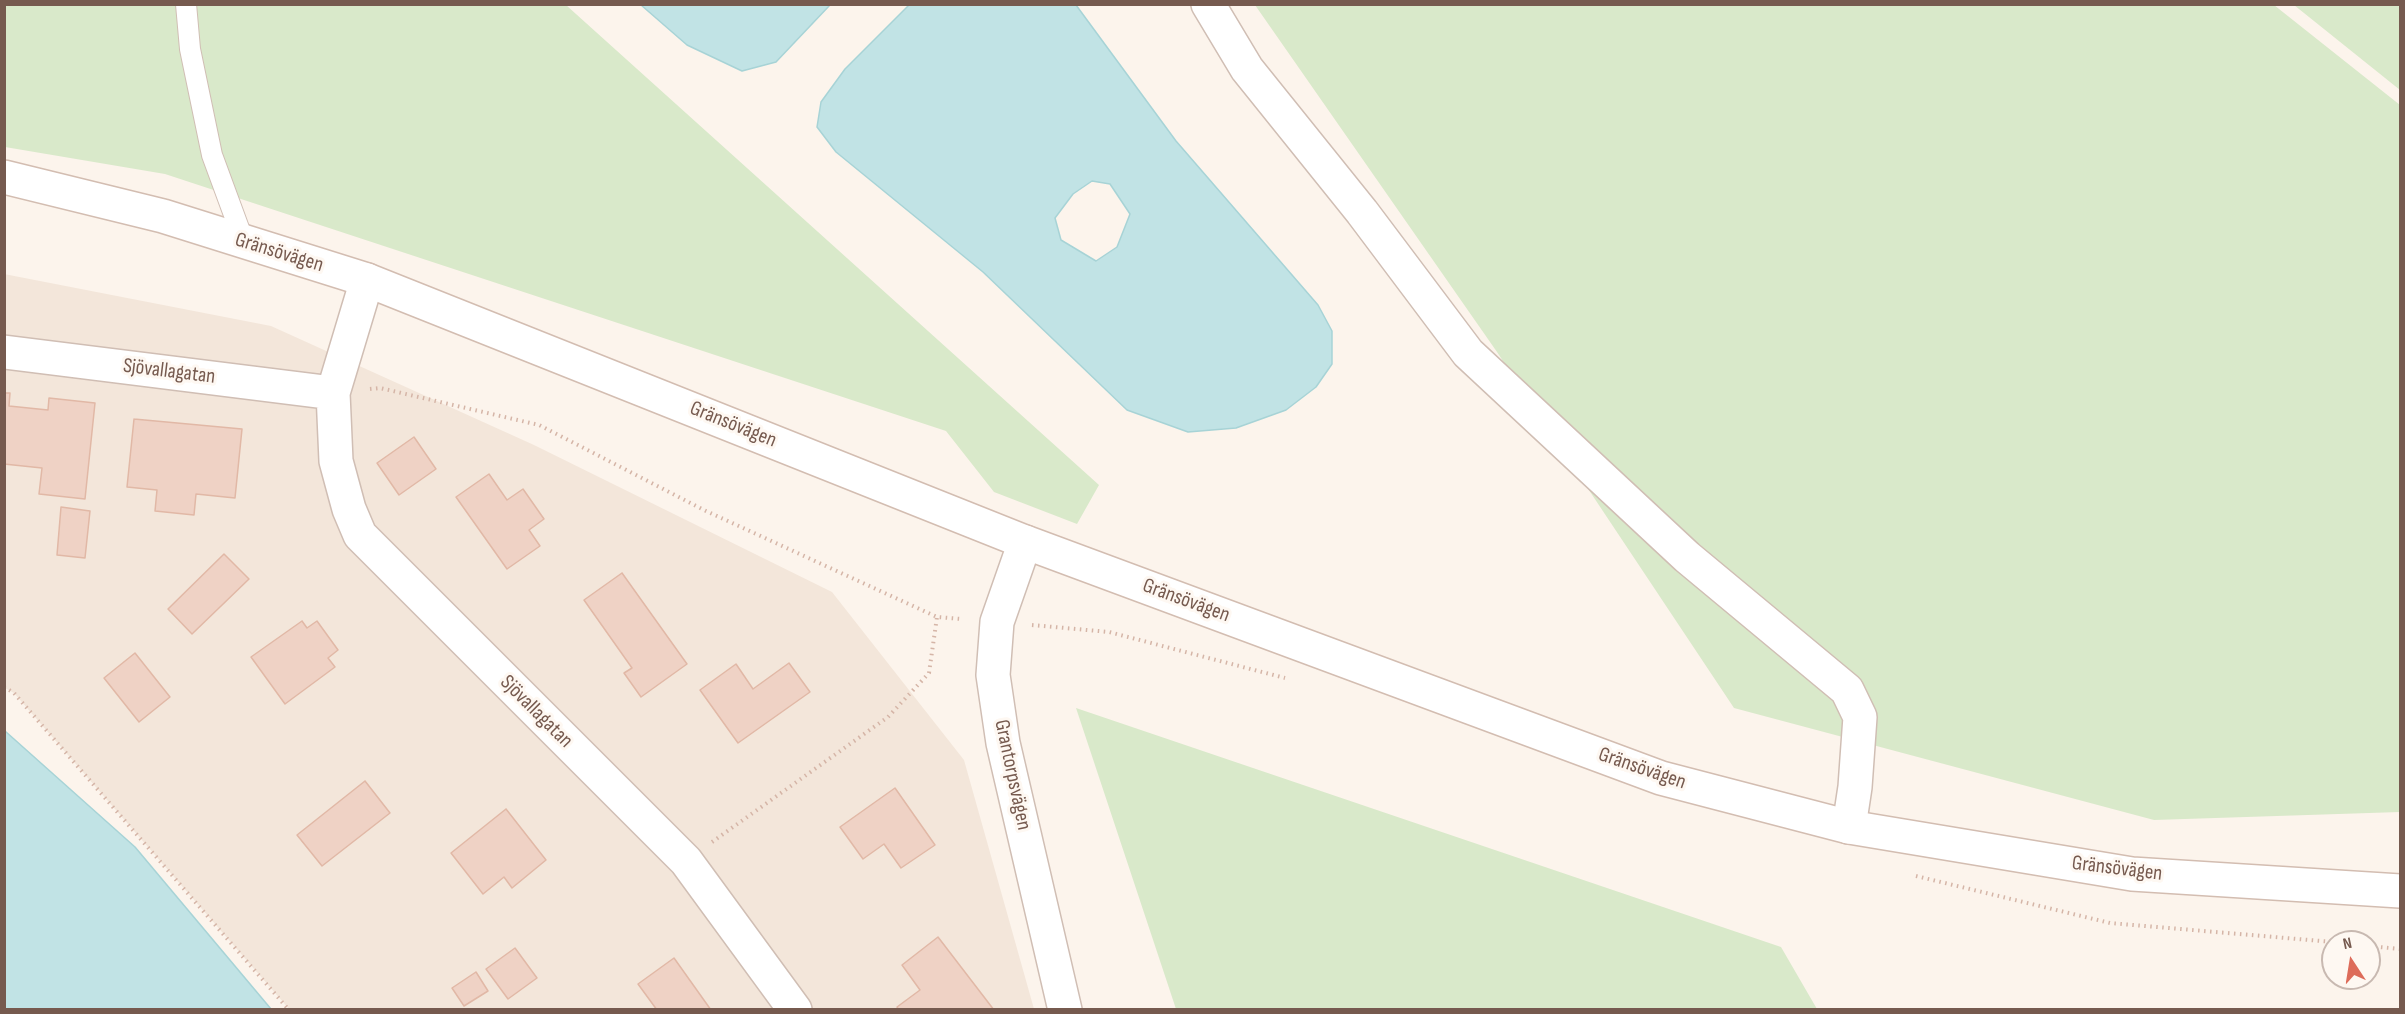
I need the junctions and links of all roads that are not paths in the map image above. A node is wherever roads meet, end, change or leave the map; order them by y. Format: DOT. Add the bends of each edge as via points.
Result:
graph roads {
  1 [pos="186,4"];
  2 [pos="1208,4"];
  3 [pos="4,177"];
  4 [pos="244,242"];
  5 [pos="367,280"];
  6 [pos="4,352"];
  7 [pos="333,393"];
  8 [pos="1025,542"];
  9 [pos="1849,827"];
  10 [pos="2400,891"];
  11 [pos="795,1010"];
  12 [pos="1065,1010"];
  1 -- 4 [label="lane" via="190,49 212,155"];
  2 -- 9 [label="street" via="1247,69 1468,353 1687,557 1847,690 1860,717"];
  3 -- 4 [label="street, Gränsövägen" via="162,216"];
  4 -- 5 [label="street, Gränsövägen"];
  5 -- 7 [label="street, Sjövallagatan"];
  5 -- 8 [label="street, Gränsövägen"];
  6 -- 7 [label="street, Sjövallagatan"];
  7 -- 11 [label="street, Sjövallagatan" via="336,460 360,535 686,861"];
  8 -- 9 [label="street, Gränsövägen" via="1661,778"];
  8 -- 12 [label="street, Grantorpsvägen" via="997,622 993,675 1003,743"];
  9 -- 10 [label="street, Gränsövägen" via="2132,874"];
}
